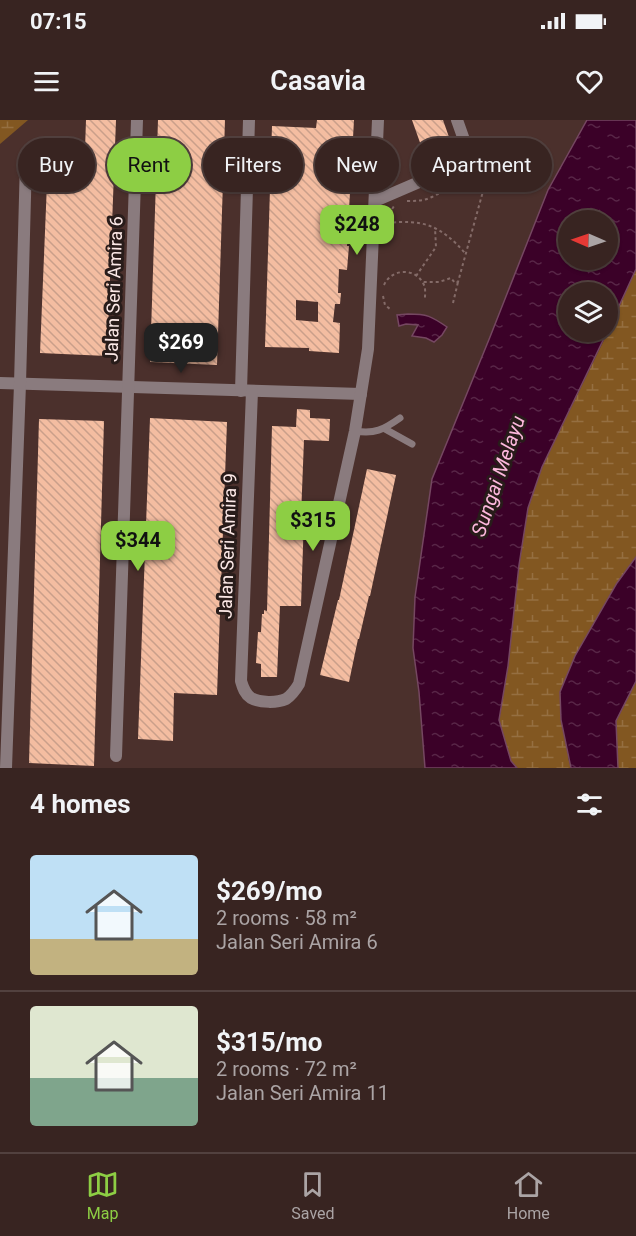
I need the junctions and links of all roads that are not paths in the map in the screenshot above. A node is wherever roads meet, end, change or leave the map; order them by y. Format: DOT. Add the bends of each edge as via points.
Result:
graph roads {
  1 [pos="137,120"];
  2 [pos="249,120"];
  3 [pos="378,120"];
  4 [pos="457,120"];
  5 [pos="25,192"];
  6 [pos="375,201"];
  7 [pos="0,383"];
  8 [pos="20,384"];
  9 [pos="129,387"];
  10 [pos="246,391"];
  11 [pos="361,394"];
  12 [pos="400,418"];
  13 [pos="385,429"];
  14 [pos="355,431"];
  15 [pos="412,444"];
  16 [pos="117,756"];
  17 [pos="6,768"];
  1 -- 9 [label="street, Jalan Seri Amira 6"];
  2 -- 10 [label="street, Jalan Seri Amira 9"];
  3 -- 6 [label="street"];
  4 -- 6 [label="street" via="468,150 467,159"];
  5 -- 8 [label="street"];
  6 -- 11 [label="street" via="368,349"];
  7 -- 8 [label="street"];
  8 -- 9 [label="street"];
  8 -- 17 [label="street"];
  9 -- 10 [label="street"];
  9 -- 16 [label="street, Jalan Seri Amira 6"];
  10 -- 11 [label="street"];
  10 -- 14 [label="street, Jalan Seri Amira 9" via="241,681 251,698 273,702 285,699 300,684"];
  11 -- 14 [label="street"];
  12 -- 13 [label="lane"];
  13 -- 14 [label="lane"];
  13 -- 15 [label="lane"];
}
